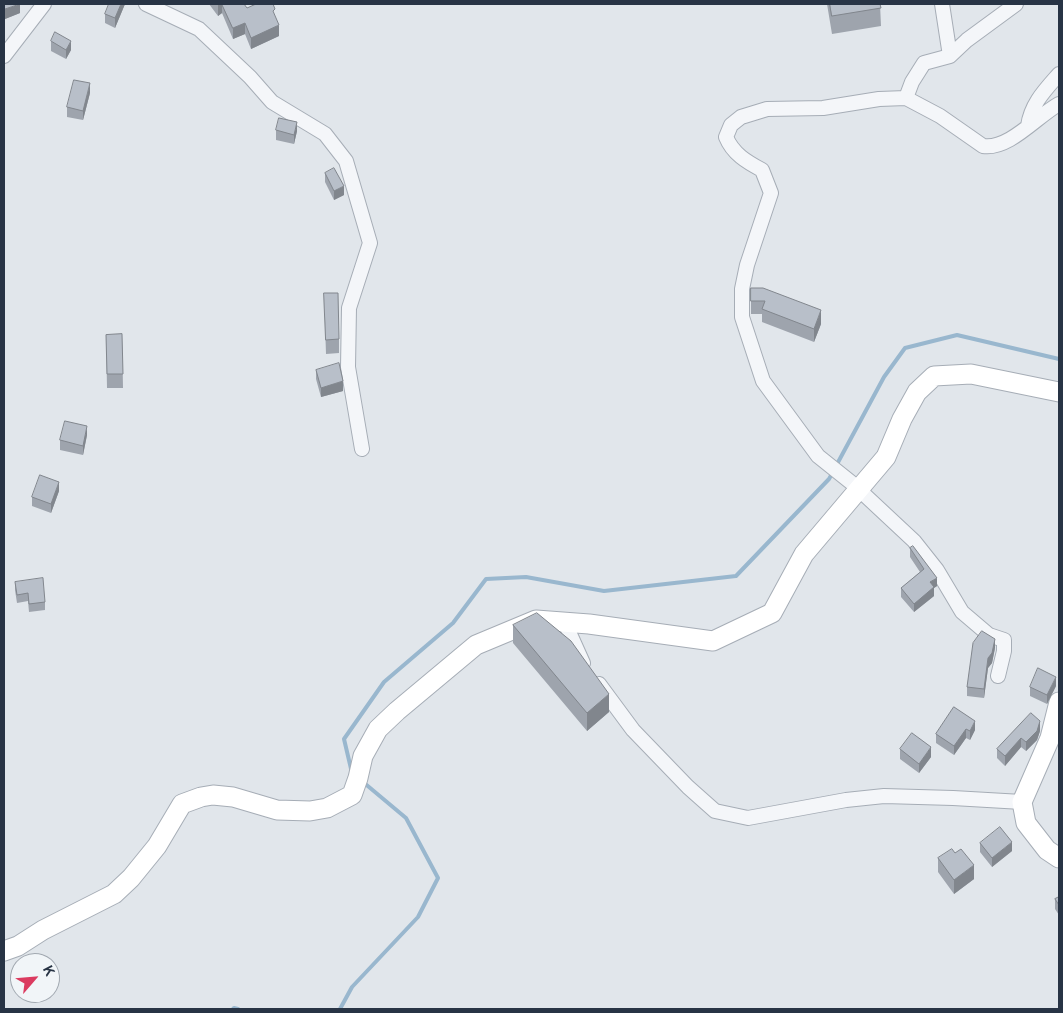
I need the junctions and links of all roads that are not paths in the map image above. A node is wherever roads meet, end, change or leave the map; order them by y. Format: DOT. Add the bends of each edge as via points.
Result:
graph roads {
  1 [pos="44,4"];
  2 [pos="146,4"];
  3 [pos="942,4"];
  4 [pos="1016,4"];
  5 [pos="4,56"];
  6 [pos="950,56"];
  7 [pos="1059,74"];
  8 [pos="906,98"];
  9 [pos="1059,104"];
  10 [pos="1028,126"];
  11 [pos="1059,392"];
  12 [pos="362,449"];
  13 [pos="856,486"];
  14 [pos="565,623"];
  15 [pos="998,676"];
  16 [pos="1059,702"];
  17 [pos="1022,802"];
  18 [pos="1059,858"];
  19 [pos="4,951"];
  1 -- 5 [label="street"];
  2 -- 12 [label="street" via="199,29 272,102 325,134 346,161 370,243 349,308 348,367"];
  3 -- 6 [label="street"];
  4 -- 6 [label="street"];
  6 -- 8 [label="street" via="924,63"];
  7 -- 10 [label="street" via="1043,92 1030,114"];
  8 -- 10 [label="street" via="940,116 983,146 990,147 1011,139"];
  8 -- 13 [label="street" via="823,108 767,109 741,117 731,125 726,137 730,148 762,170 771,193 742,289 742,317 763,381 818,456"];
  9 -- 10 [label="street"];
  11 -- 13 [label="street" via="971,374 934,376 917,392 886,457"];
  13 -- 14 [label="street" via="804,554 772,613 713,641"];
  13 -- 15 [label="street" via="914,541 937,570 962,612 989,635 1004,640"];
  14 -- 17 [label="street" via="581,660 633,730 715,811 748,818 884,796"];
  14 -- 19 [label="street" via="536,620 476,645 378,729 362,756 352,795 327,808 310,811 277,810 213,795 182,804 157,846 114,894"];
  16 -- 17 [label="street" via="1050,738"];
  17 -- 18 [label="street" via="1026,824 1047,850"];
}
